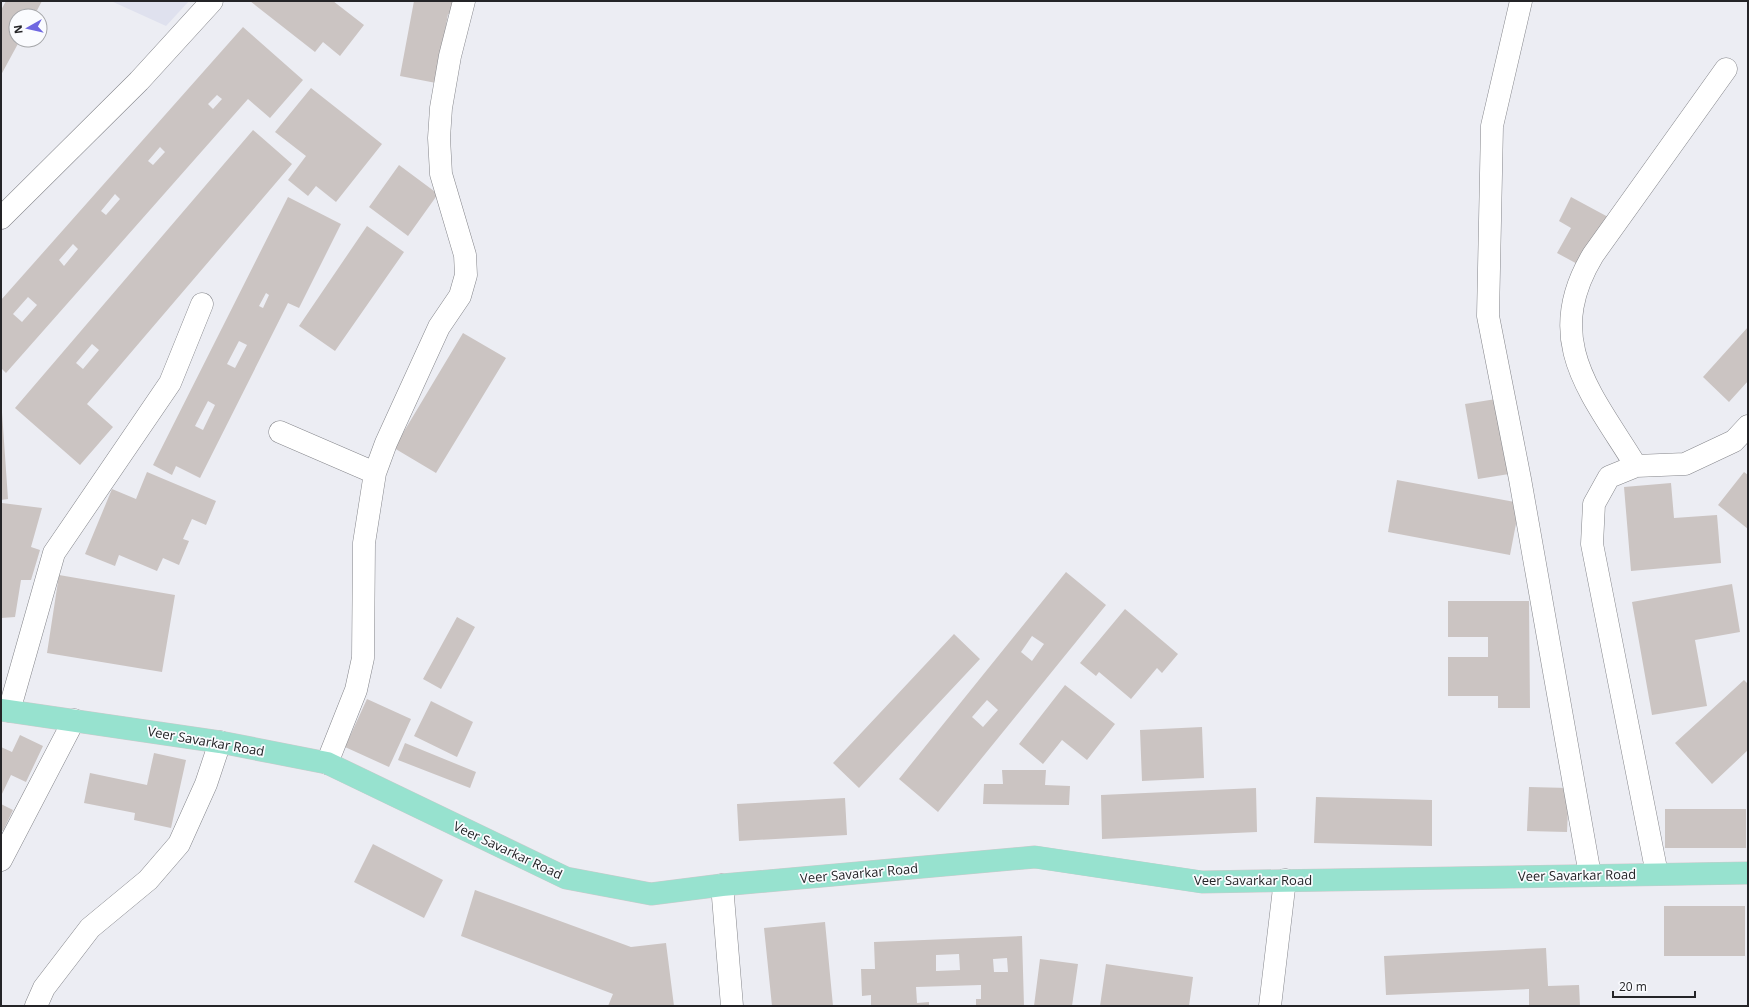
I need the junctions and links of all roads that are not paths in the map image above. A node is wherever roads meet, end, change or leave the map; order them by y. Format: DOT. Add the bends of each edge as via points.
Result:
graph roads {
  1 [pos="212,1"];
  2 [pos="464,1"];
  3 [pos="1521,1"];
  4 [pos="1726,70"];
  5 [pos="1,218"];
  6 [pos="202,304"];
  7 [pos="1748,426"];
  8 [pos="280,432"];
  9 [pos="1636,466"];
  10 [pos="375,473"];
  11 [pos="5,711"];
  12 [pos="74,720"];
  13 [pos="220,742"];
  14 [pos="327,764"];
  15 [pos="1,860"];
  16 [pos="1748,873"];
  17 [pos="1658,874"];
  18 [pos="1590,875"];
  19 [pos="1285,880"];
  20 [pos="722,885"];
  21 [pos="36,1006"];
  22 [pos="732,1006"];
  23 [pos="1270,1006"];
  1 -- 5 [label="street" via="139,81"];
  2 -- 10 [label="street" via="450,56 441,108 439,138 441,174 465,256 466,276 460,296 439,327"];
  3 -- 18 [label="street" via="1492,126 1488,316 1520,479"];
  4 -- 9 [label="street" via="1593,255 1582,273 1574,297 1570,318 1572,346 1583,380"];
  6 -- 11 [label="street" via="170,382 54,553"];
  7 -- 9 [label="street" via="1734,441 1685,464"];
  8 -- 10 [label="street"];
  9 -- 17 [label="street" via="1609,477 1594,504 1592,544"];
  10 -- 14 [label="street" via="364,543 363,658 356,690"];
  11 -- 12 [label="main road, Veer Savarkar Road"];
  12 -- 13 [label="main road, Veer Savarkar Road"];
  12 -- 15 [label="street"];
  13 -- 14 [label="main road, Veer Savarkar Road"];
  13 -- 21 [label="street" via="206,784 178,844 148,880 90,928 44,988"];
  14 -- 20 [label="main road, Veer Savarkar Road" via="566,878 652,894"];
  16 -- 17 [label="main road, Veer Savarkar Road"];
  17 -- 18 [label="main road, Veer Savarkar Road"];
  18 -- 19 [label="main road, Veer Savarkar Road"];
  19 -- 20 [label="main road, Veer Savarkar Road" via="1202,882 1035,858"];
  19 -- 23 [label="street"];
  20 -- 22 [label="street"];
}
